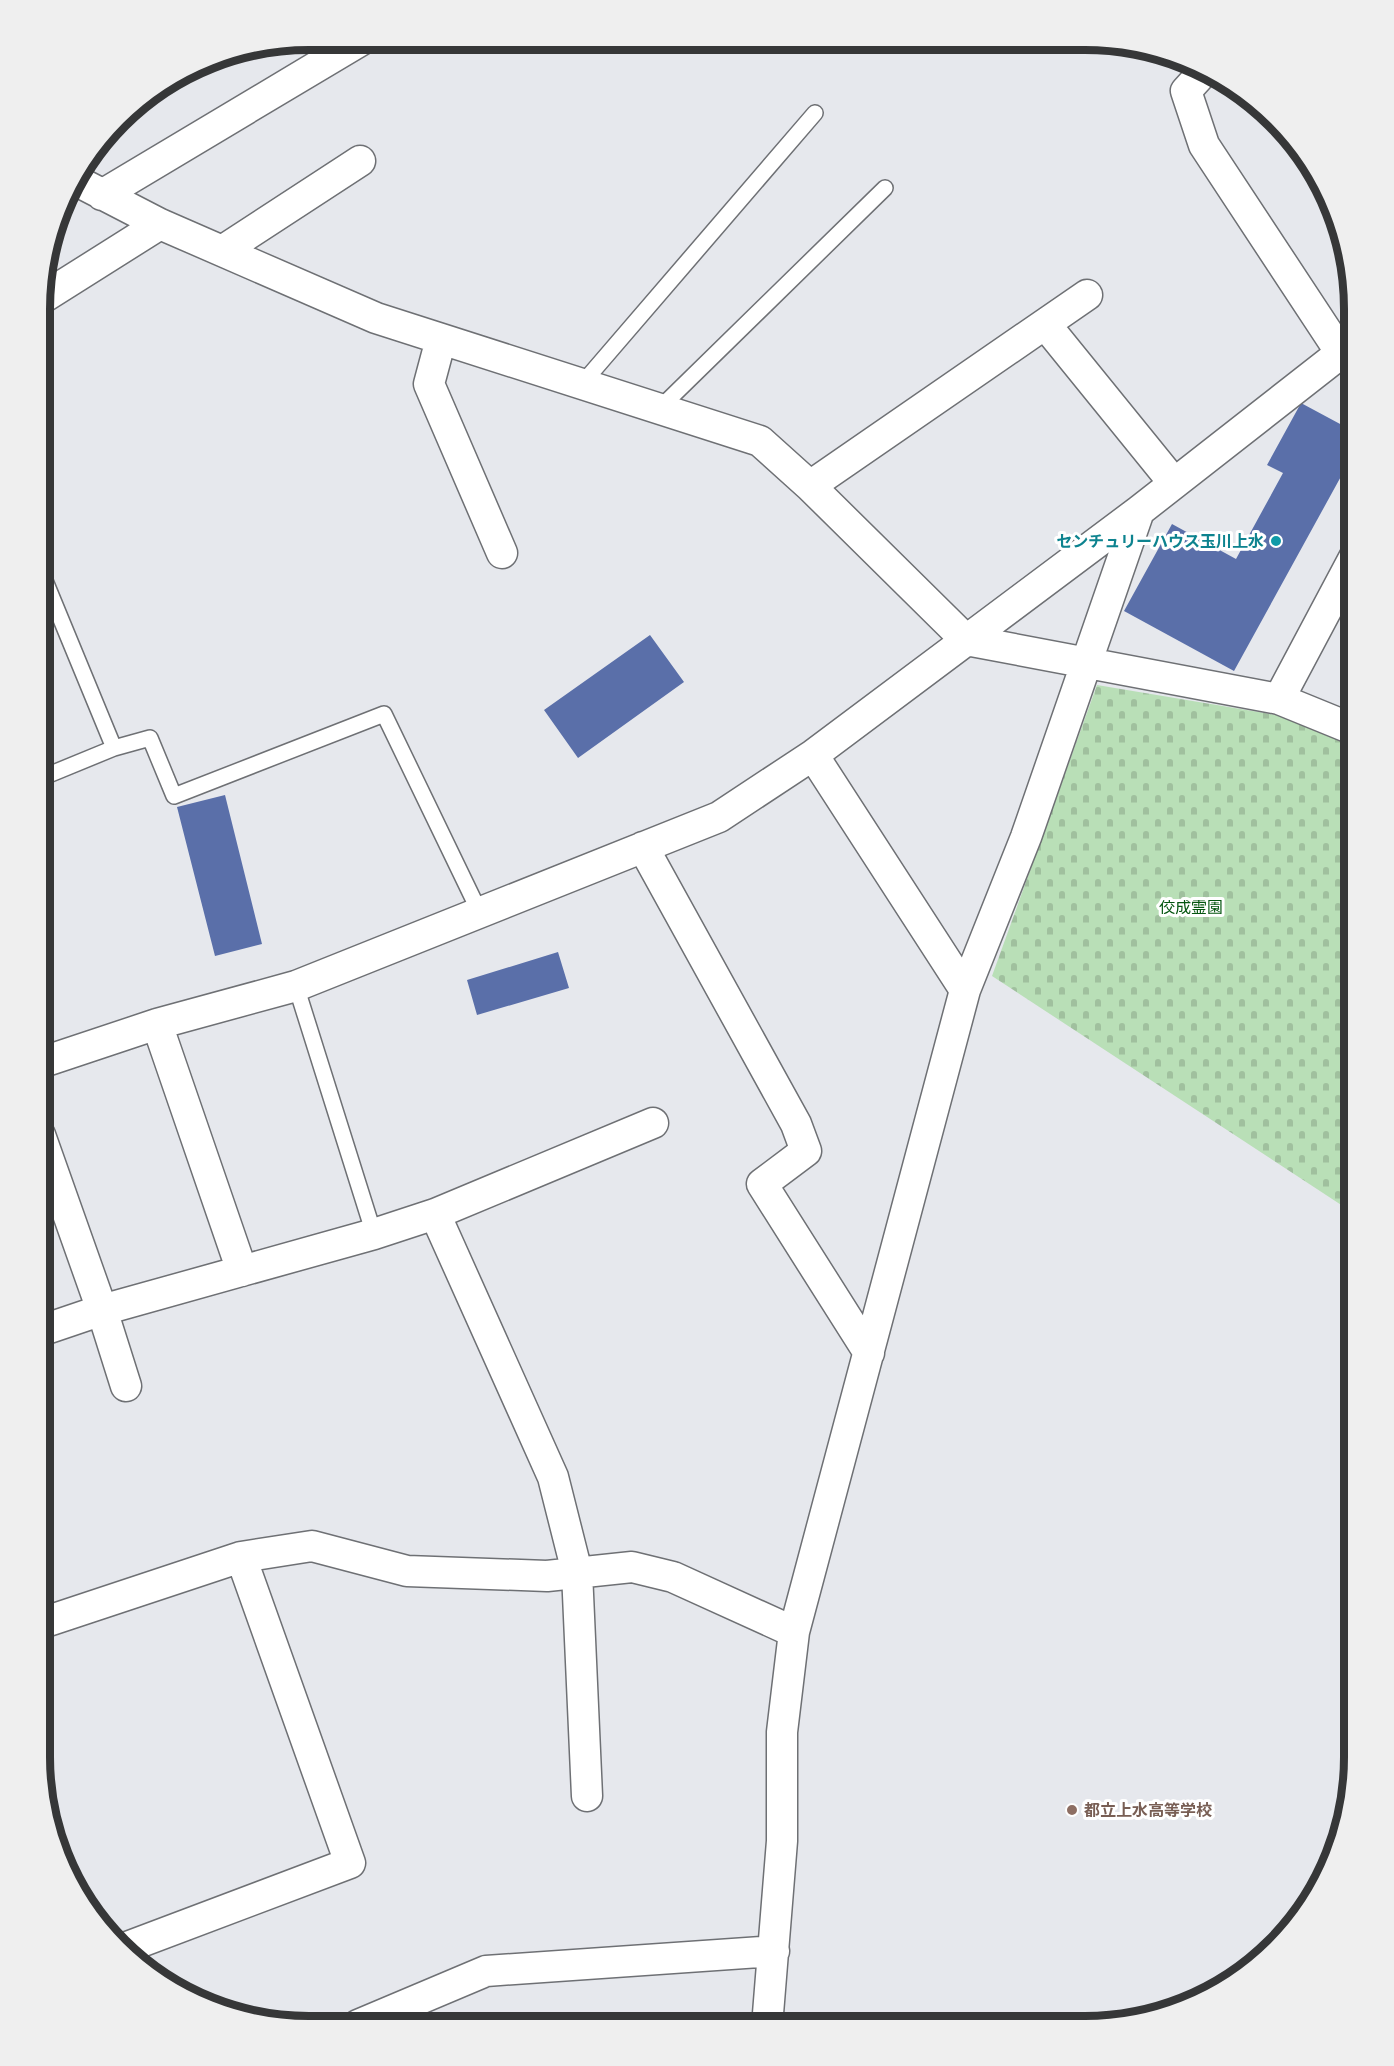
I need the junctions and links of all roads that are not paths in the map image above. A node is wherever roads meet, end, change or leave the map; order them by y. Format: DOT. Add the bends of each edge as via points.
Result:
graph roads {
  1 [pos="345,50"];
  2 [pos="1200,76"];
  3 [pos="815,113"];
  4 [pos="360,161"];
  5 [pos="81,184"];
  6 [pos="885,188"];
  7 [pos="102,195"];
  8 [pos="160,224"];
  9 [pos="222,251"];
  10 [pos="50,293"];
  11 [pos="1087,295"];
  12 [pos="1045,324"];
  13 [pos="441,339"];
  14 [pos="1345,345"];
  15 [pos="1345,356"];
  16 [pos="581,385"];
  17 [pos="658,410"];
  18 [pos="1174,483"];
  19 [pos="810,486"];
  20 [pos="1140,511"];
  21 [pos="501,553"];
  22 [pos="1345,575"];
  23 [pos="50,593"];
  24 [pos="966,640"];
  25 [pos="1086,664"];
  26 [pos="1279,699"];
  27 [pos="1345,726"];
  28 [pos="114,748"];
  29 [pos="813,755"];
  30 [pos="50,774"];
  31 [pos="643,848"];
  32 [pos="480,913"];
  33 [pos="296,986"];
  34 [pos="965,990"];
  35 [pos="157,1024"];
  36 [pos="50,1060"];
  37 [pos="653,1123"];
  38 [pos="50,1163"];
  39 [pos="435,1214"];
  40 [pos="374,1234"];
  41 [pos="242,1271"];
  42 [pos="102,1310"];
  43 [pos="50,1328"];
  44 [pos="869,1353"];
  45 [pos="126,1386"];
  46 [pos="241,1557"];
  47 [pos="577,1572"];
  48 [pos="50,1620"];
  49 [pos="794,1632"];
  50 [pos="587,1796"];
  51 [pos="131,1946"];
  52 [pos="774,1951"];
  53 [pos="379,2016"];
  54 [pos="768,2016"];
  1 -- 7 [label="street"];
  2 -- 14 [label="street" via="1186,91 1204,145"];
  3 -- 16 [label="lane"];
  4 -- 9 [label="street"];
  5 -- 7 [label="street"];
  6 -- 17 [label="lane"];
  7 -- 8 [label="street"];
  8 -- 9 [label="street"];
  8 -- 10 [label="street"];
  9 -- 13 [label="street" via="376,318"];
  11 -- 12 [label="street"];
  12 -- 18 [label="street"];
  12 -- 19 [label="street"];
  13 -- 16 [label="street"];
  13 -- 21 [label="street" via="429,384"];
  15 -- 18 [label="street"];
  16 -- 17 [label="street"];
  17 -- 19 [label="street" via="760,441"];
  18 -- 20 [label="street"];
  19 -- 24 [label="street"];
  20 -- 24 [label="street"];
  20 -- 25 [label="street"];
  22 -- 26 [label="street"];
  23 -- 28 [label="lane"];
  24 -- 25 [label="street"];
  24 -- 29 [label="street"];
  25 -- 26 [label="street"];
  25 -- 34 [label="street" via="1026,837"];
  26 -- 27 [label="street"];
  28 -- 30 [label="lane"];
  28 -- 32 [label="lane" via="150,738 174,796 384,714"];
  29 -- 31 [label="street" via="719,817"];
  29 -- 34 [label="street"];
  31 -- 32 [label="street"];
  31 -- 44 [label="street" via="796,1124 806,1151 762,1184"];
  32 -- 33 [label="street"];
  33 -- 35 [label="street"];
  33 -- 40 [label="lane"];
  34 -- 44 [label="street"];
  35 -- 36 [label="street"];
  35 -- 41 [label="street"];
  37 -- 39 [label="street"];
  38 -- 42 [label="street"];
  39 -- 40 [label="street"];
  39 -- 47 [label="street" via="553,1477"];
  40 -- 41 [label="street"];
  41 -- 42 [label="street"];
  42 -- 43 [label="street"];
  42 -- 45 [label="street"];
  44 -- 49 [label="street"];
  46 -- 47 [label="street" via="312,1546 407,1571 547,1576"];
  46 -- 48 [label="street"];
  46 -- 51 [label="street" via="350,1863"];
  47 -- 49 [label="street" via="632,1567 673,1577"];
  47 -- 50 [label="street"];
  49 -- 52 [label="street" via="782,1732 782,1841"];
  52 -- 53 [label="street" via="486,1971"];
  52 -- 54 [label="street"];
}
